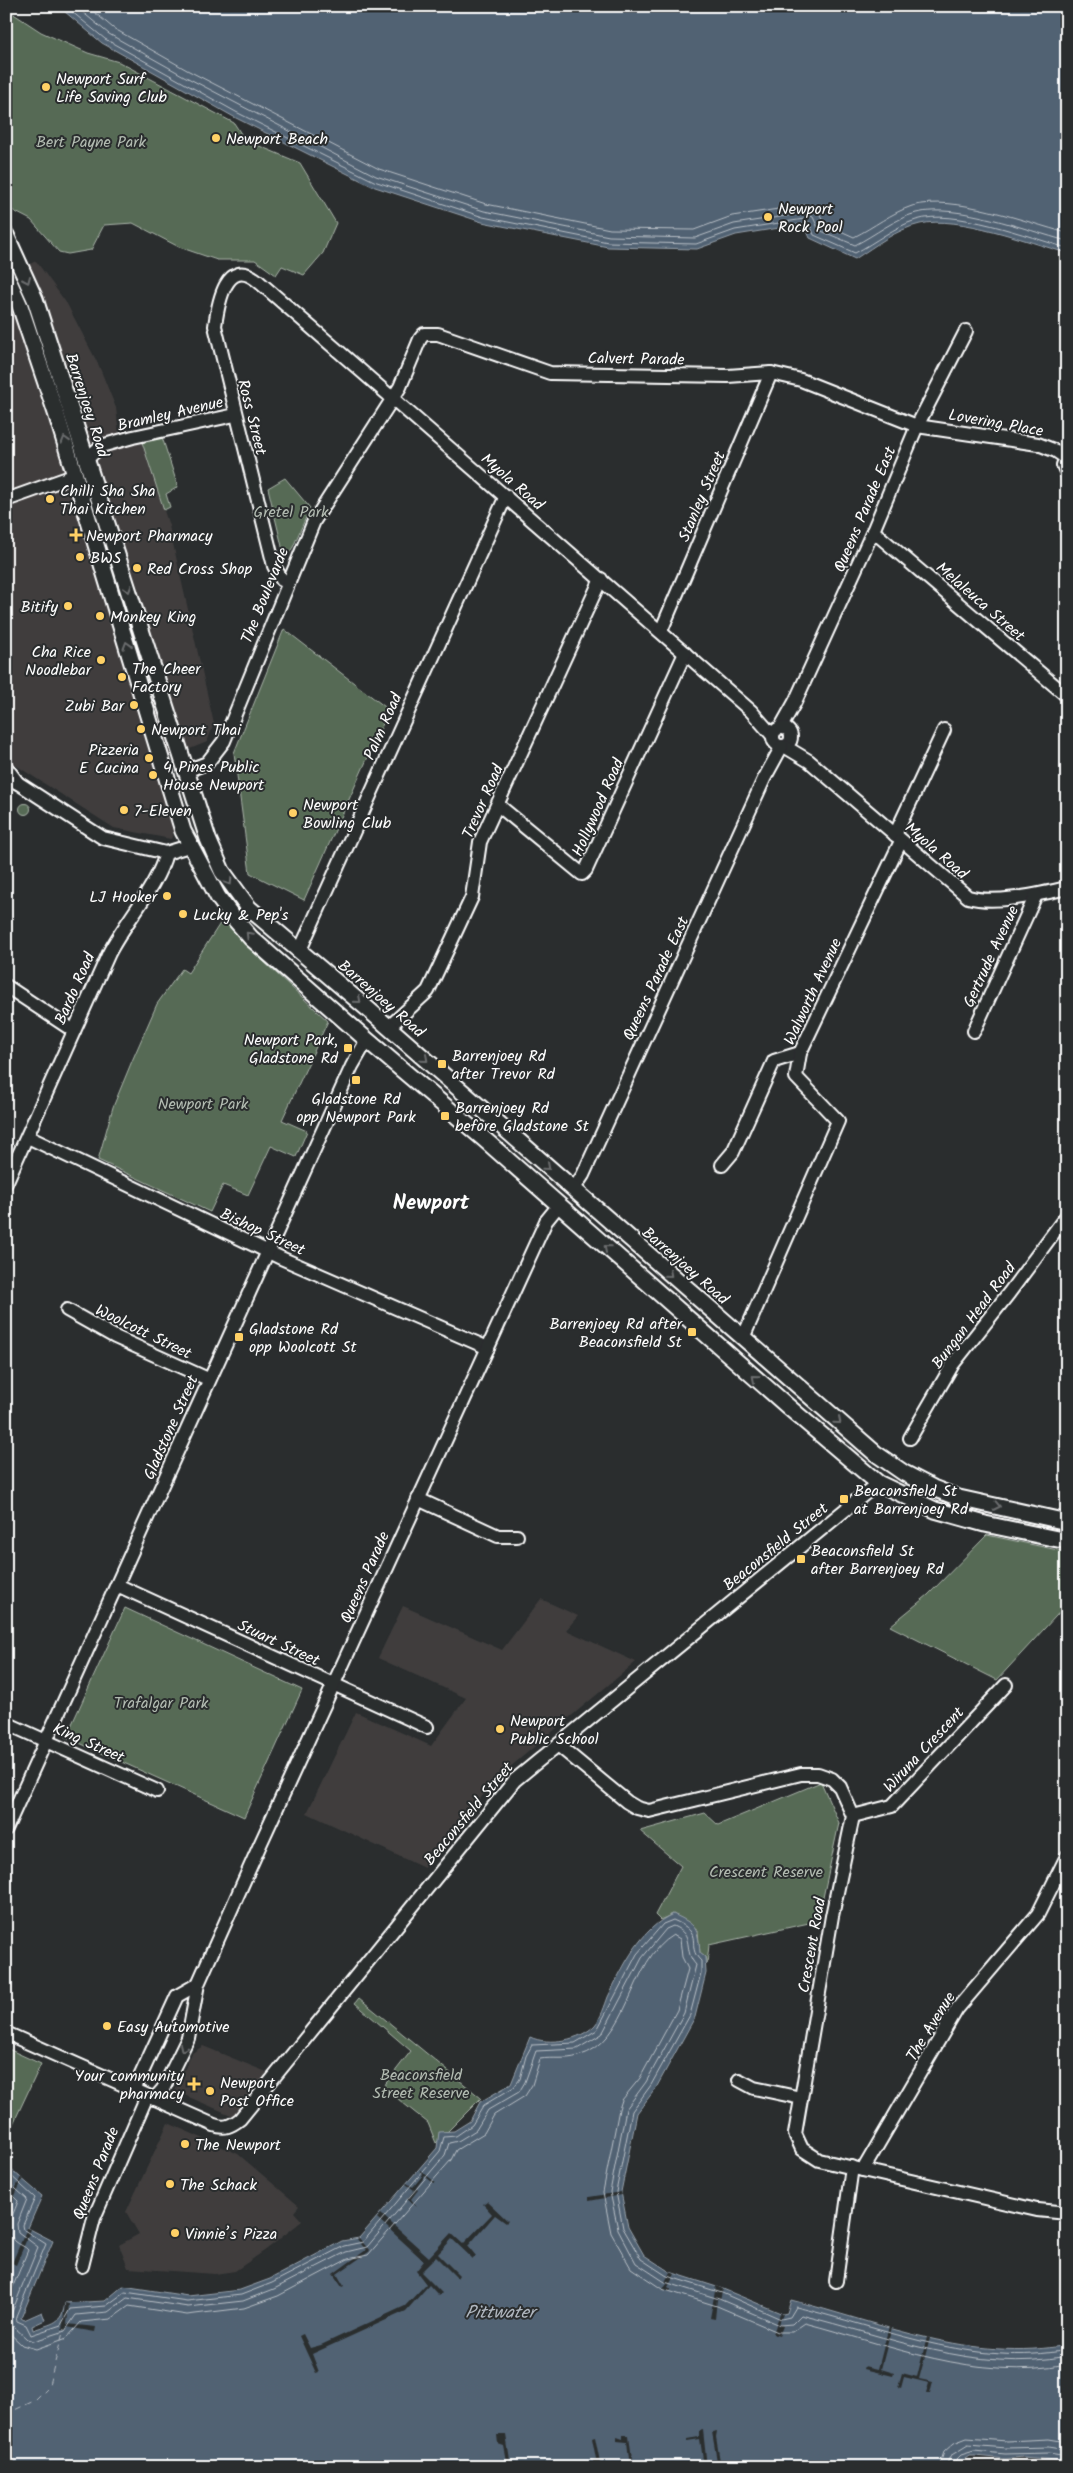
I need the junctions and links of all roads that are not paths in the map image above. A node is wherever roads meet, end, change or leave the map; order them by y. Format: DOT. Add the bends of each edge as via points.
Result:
graph roads {
  1 [pos="6,235"];
  2 [pos="6,275"];
  3 [pos="253,277"];
  4 [pos="966,331"];
  5 [pos="770,373"];
  6 [pos="392,398"];
  7 [pos="236,415"];
  8 [pos="917,426"];
  9 [pos="1067,458"];
  10 [pos="87,459"];
  11 [pos="1067,474"];
  12 [pos="76,475"];
  13 [pos="506,496"];
  14 [pos="6,500"];
  15 [pos="873,530"];
  16 [pos="600,579"];
  17 [pos="288,583"];
  18 [pos="661,631"];
  19 [pos="685,653"];
  20 [pos="1067,696"];
  21 [pos="944,730"];
  22 [pos="782,737"];
  23 [pos="158,756"];
  24 [pos="6,766"];
  25 [pos="186,771"];
  26 [pos="6,778"];
  27 [pos="18,783"];
  28 [pos="170,795"];
  29 [pos="498,804"];
  30 [pos="208,838"];
  31 [pos="898,838"];
  32 [pos="189,846"];
  33 [pos="166,853"];
  34 [pos="1067,888"];
  35 [pos="1036,895"];
  36 [pos="300,950"];
  37 [pos="286,967"];
  38 [pos="6,986"];
  39 [pos="389,1027"];
  40 [pos="974,1031"];
  41 [pos="74,1032"];
  42 [pos="367,1040"];
  43 [pos="800,1053"];
  44 [pos="28,1137"];
  45 [pos="722,1165"];
  46 [pos="6,1183"];
  47 [pos="574,1190"];
  48 [pos="559,1205"];
  49 [pos="1067,1215"];
  50 [pos="269,1251"];
  51 [pos="67,1310"];
  52 [pos="743,1338"];
  53 [pos="488,1348"];
  54 [pos="208,1380"];
  55 [pos="910,1438"];
  56 [pos="893,1467"];
  57 [pos="878,1483"];
  58 [pos="418,1499"];
  59 [pos="1067,1522"];
  60 [pos="517,1536"];
  61 [pos="1067,1540"];
  62 [pos="117,1585"];
  63 [pos="1006,1685"];
  64 [pos="335,1686"];
  65 [pos="6,1723"];
  66 [pos="427,1726"];
  67 [pos="47,1741"];
  68 [pos="558,1745"];
  69 [pos="157,1791"];
  70 [pos="854,1816"];
  71 [pos="6,1829"];
  72 [pos="1067,1856"];
  73 [pos="198,1984"];
  74 [pos="6,2033"];
  75 [pos="739,2080"];
  76 [pos="134,2090"];
  77 [pos="150,2097"];
  78 [pos="801,2098"];
  79 [pos="858,2169"];
  80 [pos="1067,2213"];
  81 [pos="82,2266"];
  82 [pos="836,2281"];
  1 -- 10 [label="main road, Barrenjoey Road, one-way" via="35,299"];
  12 -- 2 [label="main road, Barrenjoey Road, one-way" via="40,362"];
  3 -- 6 [label="street, Myola Road"];
  3 -- 7 [label="street, Ross Street" via="242,274 230,278 223,291 216,321"];
  4 -- 8 [label="street, Queens Parade East"];
  5 -- 6 [label="street, Calvert Parade" via="728,376 550,373 429,332 420,339 400,387"];
  5 -- 8 [label="street, Calvert Parade" via="801,380"];
  5 -- 18 [label="street, Stanley Street"];
  6 -- 13 [label="street, Myola Road"];
  6 -- 17 [label="street, The Boulevarde" via="314,521"];
  7 -- 10 [label="street, Bramley Avenue" via="101,446"];
  7 -- 17 [label="street, Ross Street" via="274,566 282,580"];
  8 -- 9 [label="street, Lovering Place" via="1038,444"];
  8 -- 15 [label="street, Queens Parade East"];
  9 -- 11 [label="street, Lovering Place" via="1063,465"];
  10 -- 25 [label="main road, Barrenjoey Road, one-way"];
  12 -- 14 [label="street"];
  23 -- 12 [label="main road, Barrenjoey Road, one-way"];
  13 -- 16 [label="street, Myola Road"];
  13 -- 36 [label="street, Palm Road"];
  15 -- 20 [label="street, Melaleuca Street"];
  15 -- 22 [label="street, Queens Parade East"];
  16 -- 18 [label="street, Myola Road"];
  16 -- 29 [label="street, Trevor Road"];
  17 -- 25 [label="street, The Boulevarde" via="224,742 207,763"];
  18 -- 19 [label="street, Myola Road"];
  19 -- 22 [label="street, Myola Road"];
  19 -- 29 [label="street, Hollywood Road" via="582,874"];
  21 -- 31 [label="street, Walworth Avenue"];
  22 -- 31 [label="street, Myola Road"];
  22 -- 47 [label="street, Queens Parade East"];
  23 -- 25 [label="main road" via="173,767"];
  23 -- 28 [label="main road, Barrenjoey Road"];
  24 -- 27 [label="street"];
  25 -- 28 [label="main road"];
  25 -- 30 [label="main road, Barrenjoey Road"];
  26 -- 27 [label="street"];
  27 -- 33 [label="street" via="103,838"];
  28 -- 32 [label="main road, Barrenjoey Road"];
  29 -- 39 [label="street, Trevor Road" via="476,854 472,897 428,992"];
  30 -- 32 [label="main road"];
  30 -- 36 [label="main road, Barrenjoey Road, one-way" via="222,871 249,908"];
  31 -- 35 [label="street, Myola Road" via="968,897 982,900"];
  31 -- 43 [label="street, Walworth Avenue"];
  32 -- 33 [label="street"];
  37 -- 32 [label="main road, Barrenjoey Road, one-way" via="251,938 232,916"];
  33 -- 41 [label="street, Bardo Road" via="158,874 120,932"];
  34 -- 35 [label="street, Myola Road"];
  35 -- 40 [label="street, Gertrude Avenue"];
  36 -- 37 [label="main road, Palm Road"];
  36 -- 39 [label="main road, Barrenjoey Road, one-way"];
  37 -- 42 [label="main road, Barrenjoey Road"];
  38 -- 41 [label="street"];
  39 -- 42 [label="main road"];
  39 -- 47 [label="main road, Barrenjoey Road, one-way"];
  41 -- 44 [label="street, Bardo Road"];
  42 -- 48 [label="main road, Barrenjoey Road"];
  42 -- 50 [label="street, Gladstone Street" via="352,1066"];
  43 -- 45 [label="street" via="774,1061 733,1152"];
  43 -- 52 [label="street, Walworth Avenue" via="796,1077 838,1121"];
  44 -- 46 [label="street, Bardo Road"];
  44 -- 50 [label="street, Bishop Street"];
  47 -- 48 [label="main road, Queens Parade"];
  47 -- 52 [label="main road, Barrenjoey Road, one-way"];
  48 -- 53 [label="street, Queens Parade" via="546,1221"];
  57 -- 48 [label="main road, Barrenjoey Road, one-way"];
  49 -- 55 [label="street, Bungan Head Road" via="953,1364"];
  50 -- 53 [label="street, Bishop Street"];
  50 -- 54 [label="street, Gladstone Street"];
  51 -- 54 [label="street, Woolcott Street" via="115,1337"];
  52 -- 56 [label="main road, Barrenjoey Road, one-way"];
  53 -- 58 [label="street, Queens Parade"];
  54 -- 62 [label="street, Gladstone Street"];
  56 -- 57 [label="main road, Beaconsfield Street"];
  56 -- 59 [label="main road, Barrenjoey Road, one-way" via="959,1498"];
  57 -- 61 [label="main road, Barrenjoey Road" via="935,1510 985,1524"];
  57 -- 68 [label="street, Beaconsfield Street"];
  58 -- 60 [label="street" via="498,1536"];
  58 -- 64 [label="street, Queens Parade"];
  62 -- 64 [label="street, Stuart Street"];
  62 -- 67 [label="street, Gladstone Street"];
  63 -- 70 [label="street, Wiruna Crescent" via="892,1806"];
  64 -- 66 [label="street, Stuart Street"];
  64 -- 73 [label="street, Queens Parade"];
  65 -- 67 [label="street, King Street"];
  67 -- 69 [label="street, King Street"];
  67 -- 71 [label="street, Gladstone Street"];
  68 -- 70 [label="street" via="627,1802 649,1811 801,1774 818,1774 832,1779 840,1787"];
  68 -- 77 [label="street, Beaconsfield Street" via="515,1780 232,2126 218,2127"];
  70 -- 78 [label="street, Crescent Road" via="832,1916"];
  72 -- 79 [label="street, The Avenue" via="1038,1914 957,2009"];
  73 -- 76 [label="street" via="177,1996"];
  73 -- 77 [label="street, Queens Parade, one-way" via="188,2038 163,2089"];
  74 -- 76 [label="street, Beaconsfield Street"];
  75 -- 78 [label="street" via="754,2088"];
  76 -- 77 [label="street, Beaconsfield Street"];
  77 -- 81 [label="street, Queens Parade" via="96,2210"];
  78 -- 79 [label="street, Crescent Road" via="795,2134 802,2149 819,2160"];
  79 -- 80 [label="street, Crescent Road" via="1037,2210"];
  79 -- 82 [label="street, The Avenue"];
}
